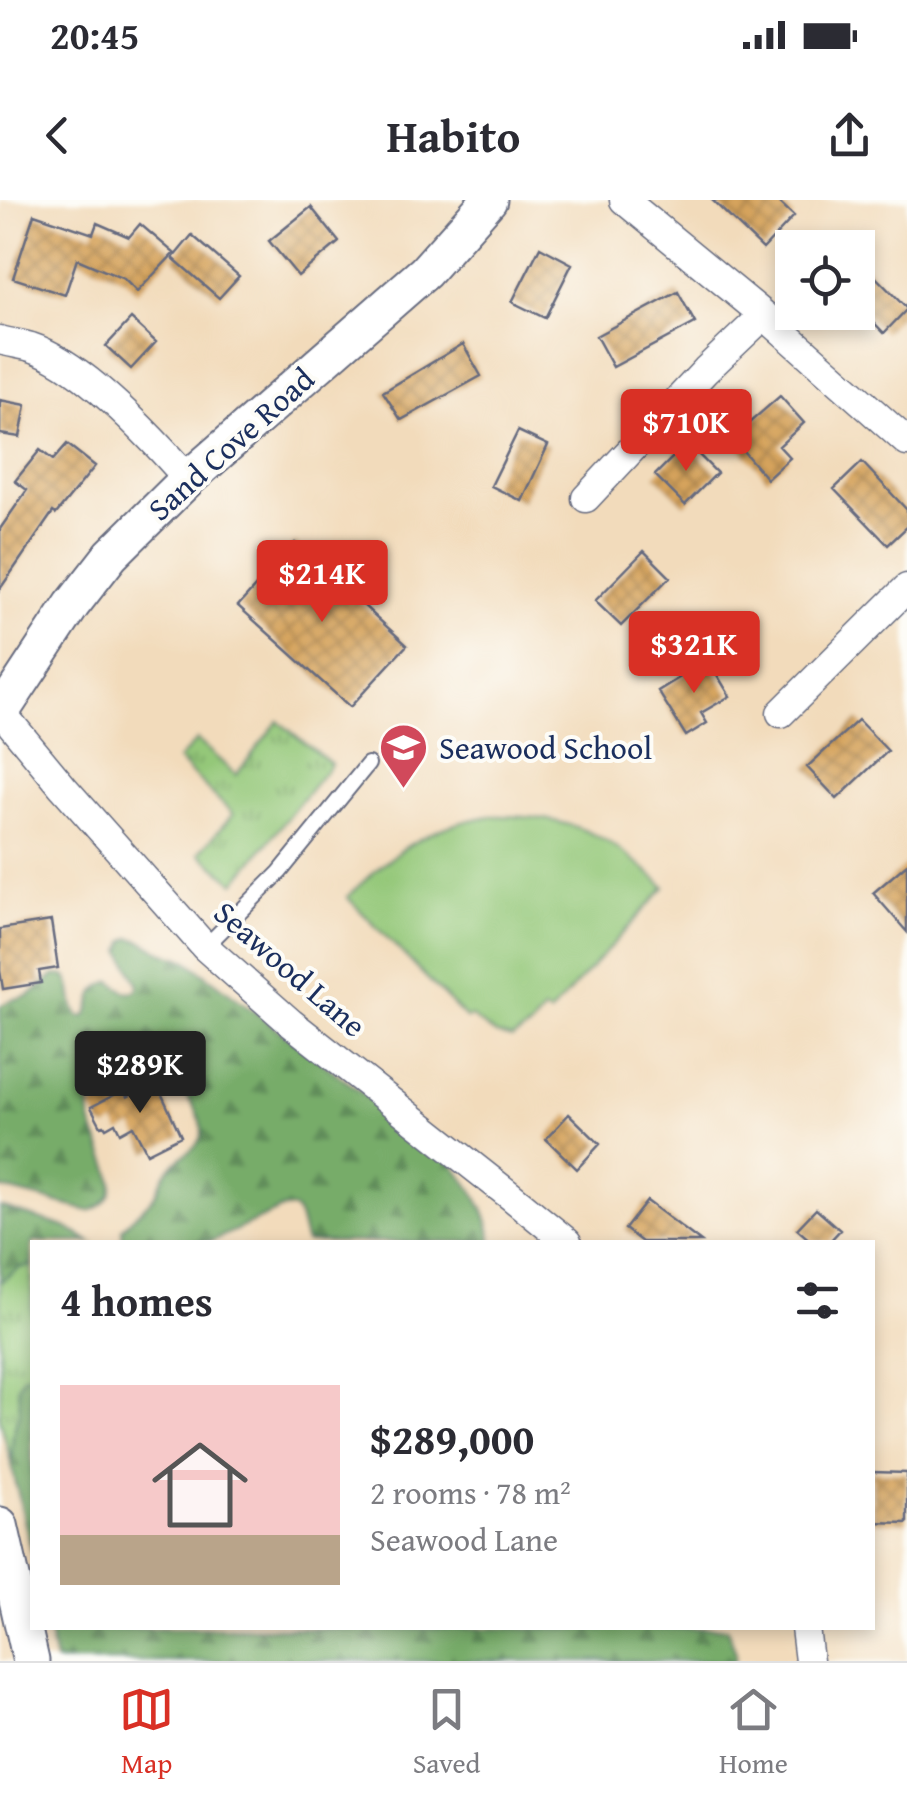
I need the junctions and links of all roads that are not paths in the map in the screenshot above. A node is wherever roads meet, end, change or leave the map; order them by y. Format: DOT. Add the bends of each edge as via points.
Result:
graph roads {
  1 [pos="489,200"];
  2 [pos="624,200"];
  3 [pos="764,315"];
  4 [pos="0,340"];
  5 [pos="907,442"];
  6 [pos="188,479"];
  7 [pos="586,498"];
  8 [pos="907,588"];
  9 [pos="0,713"];
  10 [pos="781,713"];
  11 [pos="368,764"];
  12 [pos="205,946"];
  13 [pos="565,1240"];
  14 [pos="0,1524"];
  15 [pos="805,1630"];
  16 [pos="31,1661"];
  17 [pos="808,1661"];
  1 -- 6 [label="street, Sand Cove Road" via="425,272"];
  2 -- 3 [label="street"];
  3 -- 5 [label="street"];
  3 -- 7 [label="street"];
  4 -- 6 [label="street" via="33,348 78,372"];
  6 -- 9 [label="street, Sand Cove Road" via="85,587"];
  8 -- 10 [label="street"];
  9 -- 12 [label="street, Seawood Lane"];
  11 -- 12 [label="lane" via="280,872"];
  12 -- 13 [label="street, Seawood Lane"];
  14 -- 16 [label="street"];
  15 -- 17 [label="street"];
}
